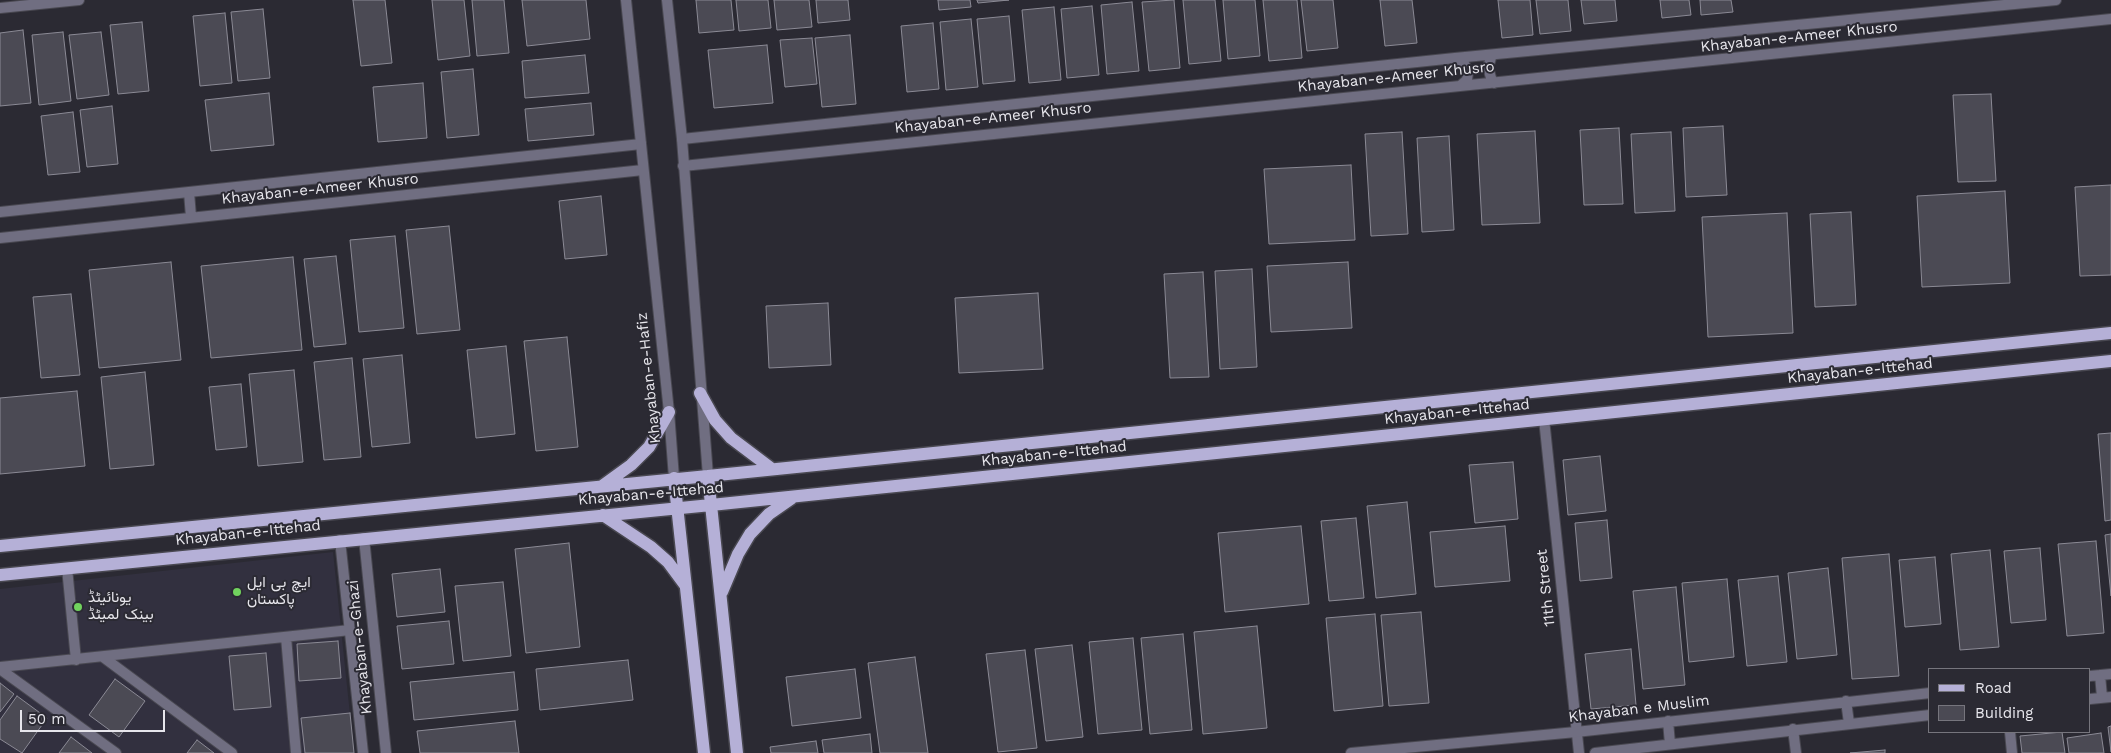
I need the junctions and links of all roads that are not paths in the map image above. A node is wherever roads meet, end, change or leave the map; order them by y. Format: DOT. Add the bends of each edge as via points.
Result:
graph roads {
  1 [pos="80,0"];
  2 [pos="626,0"];
  3 [pos="667,0"];
  4 [pos="2056,0"];
  5 [pos="0,8"];
  6 [pos="2111,19"];
  7 [pos="1492,55"];
  8 [pos="1455,58"];
  9 [pos="1494,82"];
  10 [pos="1460,86"];
  11 [pos="682,139"];
  12 [pos="641,144"];
  13 [pos="683,166"];
  14 [pos="643,170"];
  15 [pos="189,192"];
  16 [pos="0,212"];
  17 [pos="191,217"];
  18 [pos="0,238"];
  19 [pos="2111,333"];
  20 [pos="2111,361"];
  21 [pos="700,393"];
  22 [pos="669,412"];
  23 [pos="1544,420"];
  24 [pos="772,469"];
  25 [pos="708,476"];
  26 [pos="674,478"];
  27 [pos="602,486"];
  28 [pos="794,497"];
  29 [pos="711,505"];
  30 [pos="677,508"];
  31 [pos="602,515"];
  32 [pos="364,538"];
  33 [pos="340,540"];
  34 [pos="0,546"];
  35 [pos="67,568"];
  36 [pos="0,575"];
  37 [pos="685,585"];
  38 [pos="721,595"];
  39 [pos="350,630"];
  40 [pos="286,637"];
  41 [pos="103,657"];
  42 [pos="76,660"];
  43 [pos="0,668"];
  44 [pos="2100,675"];
  45 [pos="1928,693"];
  46 [pos="2106,697"];
  47 [pos="2091,699"];
  48 [pos="1846,701"];
  49 [pos="1928,715"];
  50 [pos="1668,721"];
  51 [pos="1849,723"];
  52 [pos="1793,729"];
  53 [pos="1576,732"];
  54 [pos="2010,733"];
  55 [pos="1670,744"];
  56 [pos="116,753"];
  57 [pos="232,753"];
  58 [pos="296,753"];
  59 [pos="363,753"];
  60 [pos="386,753"];
  61 [pos="704,753"];
  62 [pos="737,753"];
  63 [pos="1351,753"];
  64 [pos="1579,753"];
  65 [pos="1595,753"];
  66 [pos="1796,753"];
  67 [pos="2012,753"];
  1 -- 5 [label="street"];
  2 -- 12 [label="street, Khayaban-e-Hafiz"];
  3 -- 11 [label="street"];
  4 -- 7 [label="street, Khayaban-e-Ameer Khusro"];
  6 -- 9 [label="street, Khayaban-e-Ameer Khusro"];
  7 -- 8 [label="street, Khayaban-e-Ameer Khusro"];
  7 -- 9 [label="street" via="1488,66"];
  8 -- 10 [label="street" via="1468,70 1467,80"];
  8 -- 11 [label="street, Khayaban-e-Ameer Khusro"];
  9 -- 10 [label="street, Khayaban-e-Ameer Khusro"];
  10 -- 13 [label="street, Khayaban-e-Ameer Khusro"];
  11 -- 13 [label="street"];
  12 -- 14 [label="street, Khayaban-e-Hafiz"];
  12 -- 15 [label="street, Khayaban-e-Ameer Khusro"];
  13 -- 21 [label="street"];
  14 -- 17 [label="street, Khayaban-e-Ameer Khusro"];
  14 -- 22 [label="street, Khayaban-e-Hafiz"];
  15 -- 16 [label="street, Khayaban-e-Ameer Khusro"];
  15 -- 17 [label="street"];
  17 -- 18 [label="street, Khayaban-e-Ameer Khusro"];
  19 -- 24 [label="main road, Khayaban-e-Ittehad"];
  20 -- 23 [label="main road, Khayaban-e-Ittehad"];
  21 -- 24 [label="main road" via="730,438"];
  21 -- 25 [label="street"];
  22 -- 26 [label="street, Khayaban-e-Hafiz"];
  22 -- 27 [label="main road" via="649,447"];
  23 -- 28 [label="main road, Khayaban-e-Ittehad"];
  23 -- 53 [label="street, 11th Street"];
  24 -- 25 [label="main road, Khayaban-e-Ittehad"];
  25 -- 26 [label="main road, Khayaban-e-Ittehad"];
  25 -- 29 [label="main road"];
  26 -- 27 [label="main road, Khayaban-e-Ittehad"];
  26 -- 30 [label="main road, Khayaban-e-Hafiz"];
  27 -- 34 [label="main road, Khayaban-e-Ittehad"];
  28 -- 29 [label="main road, Khayaban-e-Ittehad"];
  28 -- 38 [label="main road" via="769,514 750,534"];
  29 -- 30 [label="main road, Khayaban-e-Ittehad"];
  29 -- 38 [label="main road"];
  30 -- 31 [label="main road, Khayaban-e-Ittehad"];
  30 -- 37 [label="main road, Khayaban-e-Hafiz"];
  31 -- 32 [label="main road, Khayaban-e-Ittehad"];
  31 -- 37 [label="main road" via="651,547 668,562"];
  32 -- 33 [label="main road, Khayaban-e-Ittehad"];
  32 -- 60 [label="street, Khayaban-e-Ghazi"];
  33 -- 35 [label="main road, Khayaban-e-Ittehad"];
  33 -- 39 [label="street, Khayaban-e-Ghazi"];
  35 -- 36 [label="main road, Khayaban-e-Ittehad"];
  35 -- 42 [label="street"];
  37 -- 61 [label="main road, Khayaban-e-Hafiz"];
  38 -- 62 [label="main road"];
  39 -- 40 [label="street"];
  39 -- 59 [label="street, Khayaban-e-Ghazi"];
  40 -- 41 [label="street"];
  40 -- 58 [label="street"];
  41 -- 42 [label="street"];
  41 -- 57 [label="street"];
  42 -- 43 [label="street"];
  43 -- 56 [label="street"];
  44 -- 46 [label="street"];
  45 -- 48 [label="street, Khayaban e Muslim"];
  46 -- 47 [label="street"];
  48 -- 50 [label="street, Khayaban e Muslim"];
  48 -- 51 [label="street"];
  49 -- 51 [label="street"];
  50 -- 53 [label="street, Khayaban e Muslim"];
  50 -- 55 [label="street"];
  51 -- 52 [label="street"];
  52 -- 55 [label="street"];
  52 -- 66 [label="street"];
  53 -- 63 [label="street, Khayaban e Muslim"];
  53 -- 64 [label="street, 11th Street"];
  54 -- 67 [label="street"];
  55 -- 65 [label="street"];
}
